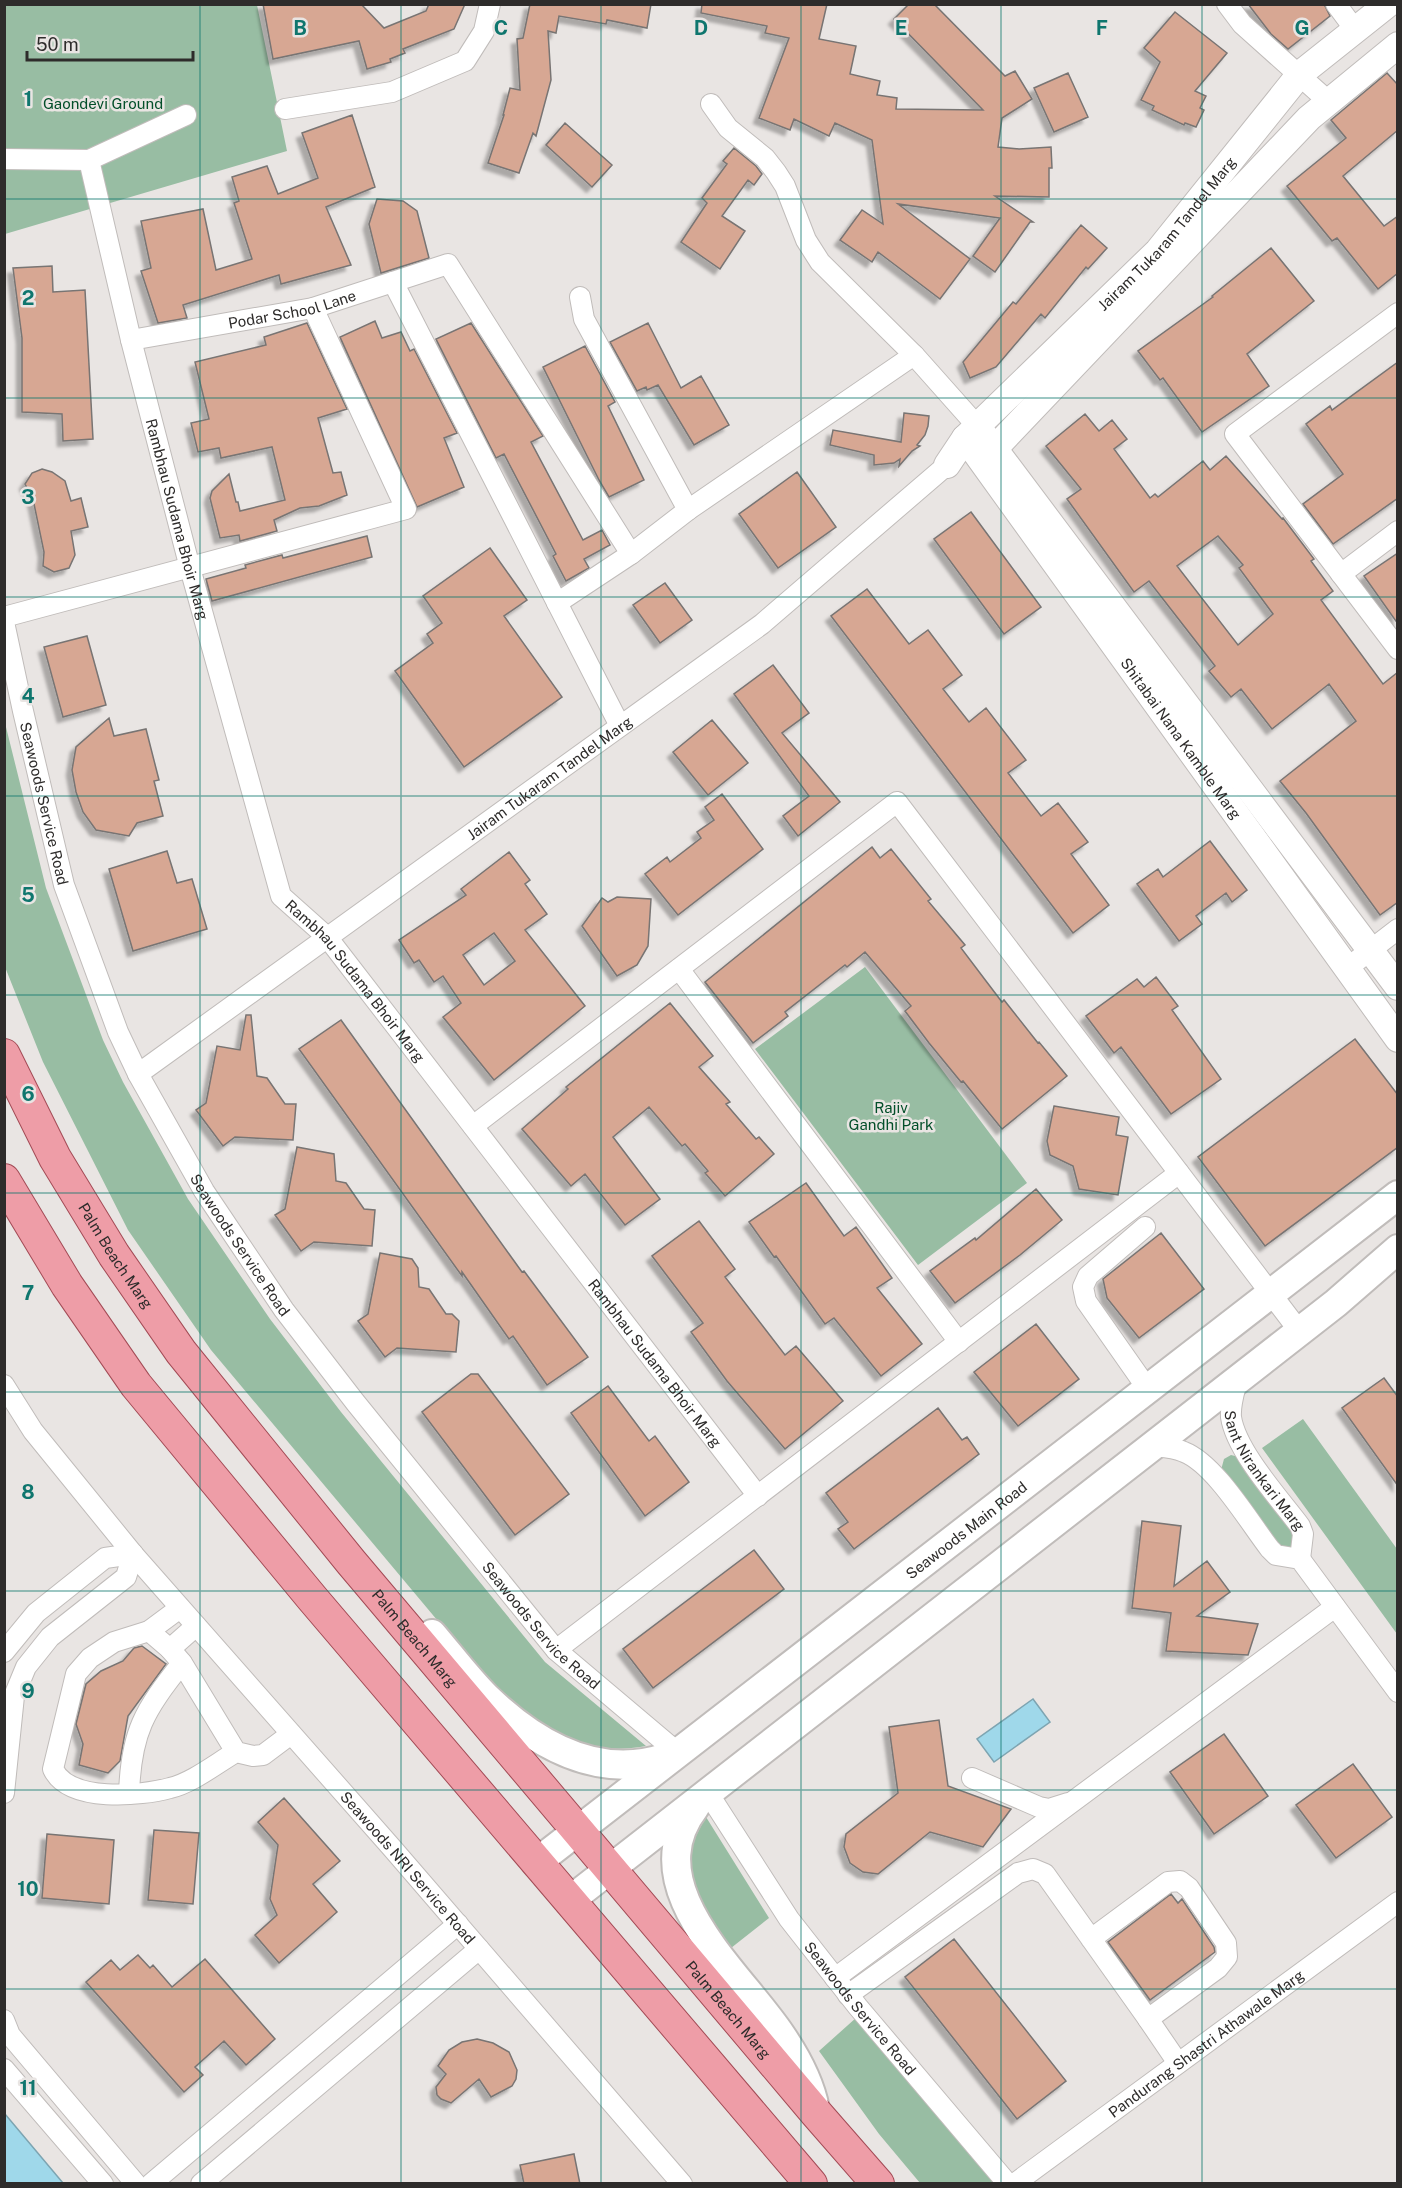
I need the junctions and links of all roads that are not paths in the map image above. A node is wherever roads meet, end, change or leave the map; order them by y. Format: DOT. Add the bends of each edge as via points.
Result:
graph roads {
  1 [pos="490,4"];
  2 [pos="1227,4"];
  3 [pos="1336,4"];
  4 [pos="1341,4"];
  5 [pos="1388,4"];
  6 [pos="1358,28"];
  7 [pos="1397,47"];
  8 [pos="1300,74"];
  9 [pos="1328,101"];
  10 [pos="711,104"];
  11 [pos="285,109"];
  12 [pos="186,115"];
  13 [pos="4,159"];
  14 [pos="89,160"];
  15 [pos="393,282"];
  16 [pos="580,297"];
  17 [pos="313,308"];
  18 [pos="1398,313"];
  19 [pos="131,340"];
  20 [pos="914,356"];
  21 [pos="971,433"];
  22 [pos="988,455"];
  23 [pos="947,465"];
  24 [pos="688,510"];
  25 [pos="1398,531"];
  26 [pos="631,554"];
  27 [pos="190,568"];
  28 [pos="1341,574"];
  29 [pos="557,603"];
  30 [pos="4,617"];
  31 [pos="4,622"];
  32 [pos="1398,649"];
  33 [pos="620,726"];
  34 [pos="1398,929"];
  35 [pos="327,937"];
  36 [pos="1370,950"];
  37 [pos="679,969"];
  38 [pos="1346,969"];
  39 [pos="1398,987"];
  40 [pos="1398,1039"];
  41 [pos="4,1055"];
  42 [pos="138,1074"];
  43 [pos="473,1126"];
  44 [pos="1179,1173"];
  45 [pos="4,1180"];
  46 [pos="1398,1196"];
  47 [pos="1145,1227"];
  48 [pos="1398,1249"];
  49 [pos="1270,1293"];
  50 [pos="1300,1332"];
  51 [pos="959,1342"];
  52 [pos="1237,1381"];
  53 [pos="4,1385"];
  54 [pos="1147,1388"];
  55 [pos="1152,1446"];
  56 [pos="758,1496"];
  57 [pos="133,1554"];
  58 [pos="1300,1559"];
  59 [pos="351,1562"];
  60 [pos="1335,1607"];
  61 [pos="180,1608"];
  62 [pos="196,1626"];
  63 [pos="149,1631"];
  64 [pos="556,1650"];
  65 [pos="4,1652"];
  66 [pos="176,1656"];
  67 [pos="1398,1692"];
  68 [pos="291,1734"];
  69 [pos="236,1752"];
  70 [pos="678,1753"];
  71 [pos="972,1778"];
  72 [pos="708,1792"];
  73 [pos="4,1793"];
  74 [pos="129,1794"];
  75 [pos="1074,1801"];
  76 [pos="578,1831"];
  77 [pos="536,1863"];
  78 [pos="610,1869"];
  79 [pos="569,1901"];
  80 [pos="1398,1902"];
  81 [pos="458,1924"];
  82 [pos="1091,1939"];
  83 [pos="479,1949"];
  84 [pos="835,1978"];
  85 [pos="848,1995"];
  86 [pos="1148,2019"];
  87 [pos="4,2020"];
  88 [pos="1178,2063"];
  89 [pos="4,2069"];
  90 [pos="816,2113"];
  91 [pos="103,2184"];
  92 [pos="136,2184"];
  93 [pos="151,2184"];
  94 [pos="201,2184"];
  95 [pos="682,2184"];
  96 [pos="811,2184"];
  97 [pos="878,2184"];
  98 [pos="1008,2184"];
  99 [pos="1014,2184"];
  1 -- 11 [label="street" via="484,31 465,61 392,92"];
  2 -- 8 [label="street" via="1242,24"];
  3 -- 6 [label="street"];
  4 -- 6 [label="street"];
  5 -- 6 [label="street, Jairam Tukaram Tandel Marg"];
  6 -- 8 [label="street, Jairam Tukaram Tandel Marg"];
  7 -- 9 [label="street, Jairam Tukaram Tandel Marg"];
  8 -- 9 [label="street"];
  8 -- 21 [label="street, Jairam Tukaram Tandel Marg" via="1158,251"];
  9 -- 22 [label="street, Jairam Tukaram Tandel Marg"];
  10 -- 20 [label="street" via="728,128 776,172 820,262"];
  12 -- 14 [label="street"];
  13 -- 14 [label="street"];
  14 -- 19 [label="street, Rambhau Sudama Bhoir Marg"];
  15 -- 17 [label="street, Podar School Lane"];
  15 -- 26 [label="street, Podar School Lane" via="448,264"];
  15 -- 29 [label="street"];
  16 -- 24 [label="street" via="584,319"];
  17 -- 19 [label="street, Podar School Lane"];
  17 -- 27 [label="street" via="406,509"];
  18 -- 28 [label="street" via="1235,434"];
  19 -- 27 [label="street, Rambhau Sudama Bhoir Marg"];
  20 -- 21 [label="street"];
  20 -- 24 [label="street"];
  21 -- 22 [label="street, Shitabai Nana Kamble Marg"];
  21 -- 23 [label="street, Jairam Tukaram Tandel Marg"];
  22 -- 23 [label="street"];
  22 -- 36 [label="street, Shitabai Nana Kamble Marg"];
  22 -- 38 [label="street, Shitabai Nana Kamble Marg"];
  23 -- 33 [label="street, Jairam Tukaram Tandel Marg" via="762,624"];
  24 -- 26 [label="street"];
  25 -- 28 [label="street"];
  26 -- 29 [label="street"];
  27 -- 30 [label="street"];
  27 -- 35 [label="street, Rambhau Sudama Bhoir Marg" via="281,896"];
  28 -- 32 [label="street"];
  29 -- 33 [label="street"];
  31 -- 42 [label="street, Seawoods Service Road" via="64,885 118,1032"];
  33 -- 35 [label="street, Jairam Tukaram Tandel Marg"];
  34 -- 36 [label="street"];
  35 -- 42 [label="street, Jairam Tukaram Tandel Marg"];
  35 -- 43 [label="street, Rambhau Sudama Bhoir Marg"];
  36 -- 38 [label="street"];
  36 -- 39 [label="street, Shitabai Nana Kamble Marg"];
  37 -- 43 [label="street"];
  37 -- 44 [label="street" via="897,802"];
  37 -- 51 [label="street"];
  38 -- 40 [label="street, Shitabai Nana Kamble Marg"];
  41 -- 59 [label="main road, Palm Beach Marg" via="55,1158 120,1265 181,1352"];
  42 -- 64 [label="street, Seawoods Service Road" via="204,1191 284,1310"];
  43 -- 56 [label="street, Rambhau Sudama Bhoir Marg"];
  44 -- 49 [label="street"];
  44 -- 51 [label="street"];
  45 -- 77 [label="main road" via="67,1285 136,1385"];
  46 -- 49 [label="main road, Seawoods Main Road"];
  47 -- 54 [label="street" via="1088,1276 1083,1287 1086,1301"];
  48 -- 50 [label="main road"];
  49 -- 50 [label="street"];
  49 -- 54 [label="main road, Seawoods Main Road"];
  50 -- 52 [label="main road"];
  51 -- 56 [label="street"];
  52 -- 55 [label="main road"];
  52 -- 58 [label="street, Sant Nirankari Marg" via="1231,1403 1236,1436 1300,1526 1304,1542"];
  53 -- 57 [label="street, Seawoods NRI Service Road" via="33,1431"];
  54 -- 70 [label="main road, Seawoods Main Road"];
  55 -- 58 [label="street, Sant Nirankari Marg" via="1186,1452 1202,1462 1276,1555"];
  55 -- 72 [label="main road"];
  56 -- 64 [label="street"];
  57 -- 61 [label="street, Seawoods NRI Service Road"];
  57 -- 65 [label="street" via="105,1558 36,1613"];
  57 -- 73 [label="street" via="126,1577 50,1637 27,1667 14,1696"];
  58 -- 60 [label="street"];
  59 -- 70 [label="main road" via="383,1582 406,1603 485,1696 544,1742 574,1755 620,1766 640,1765"];
  59 -- 76 [label="main road, Palm Beach Marg"];
  60 -- 67 [label="street"];
  60 -- 75 [label="street"];
  61 -- 62 [label="street, Seawoods NRI Service Road"];
  61 -- 63 [label="street"];
  62 -- 66 [label="street"];
  62 -- 68 [label="street, Seawoods NRI Service Road"];
  63 -- 66 [label="street"];
  63 -- 74 [label="street" via="114,1642 90,1658 76,1674 53,1769 62,1782 79,1789 108,1795"];
  64 -- 70 [label="street, Seawoods Service Road"];
  66 -- 69 [label="street"];
  66 -- 74 [label="street" via="135,1739"];
  68 -- 69 [label="street" via="263,1755"];
  68 -- 81 [label="street, Seawoods NRI Service Road"];
  69 -- 74 [label="street" via="171,1788"];
  70 -- 76 [label="main road, Seawoods Main Road"];
  71 -- 75 [label="street" via="1039,1807 1049,1809"];
  72 -- 78 [label="main road"];
  72 -- 84 [label="street, Seawoods Service Road" via="789,1919"];
  72 -- 90 [label="main road" via="682,1827 675,1860 682,1891 707,1939 791,2050 809,2086"];
  75 -- 84 [label="street"];
  76 -- 77 [label="main road, Seawoods Main Road"];
  76 -- 78 [label="main road, Palm Beach Marg"];
  77 -- 79 [label="main road"];
  78 -- 79 [label="main road"];
  78 -- 90 [label="main road, Palm Beach Marg"];
  79 -- 96 [label="main road"];
  80 -- 88 [label="street, Pandurang Shastri Athawale Marg"];
  81 -- 83 [label="street, Seawoods NRI Service Road"];
  81 -- 93 [label="street"];
  82 -- 85 [label="street" via="1045,1874 1033,1869 1018,1873"];
  82 -- 86 [label="street"];
  82 -- 86 [label="street" via="1168,1882 1180,1881 1189,1888 1226,1943 1227,1957 1218,1968"];
  83 -- 94 [label="street"];
  83 -- 95 [label="street, Seawoods NRI Service Road"];
  84 -- 85 [label="street, Seawoods Service Road"];
  85 -- 98 [label="street, Seawoods Service Road"];
  86 -- 88 [label="street"];
  87 -- 92 [label="street" via="10,2035"];
  88 -- 99 [label="street, Pandurang Shastri Athawale Marg"];
  89 -- 91 [label="street"];
  90 -- 97 [label="main road, Palm Beach Marg"];
}
